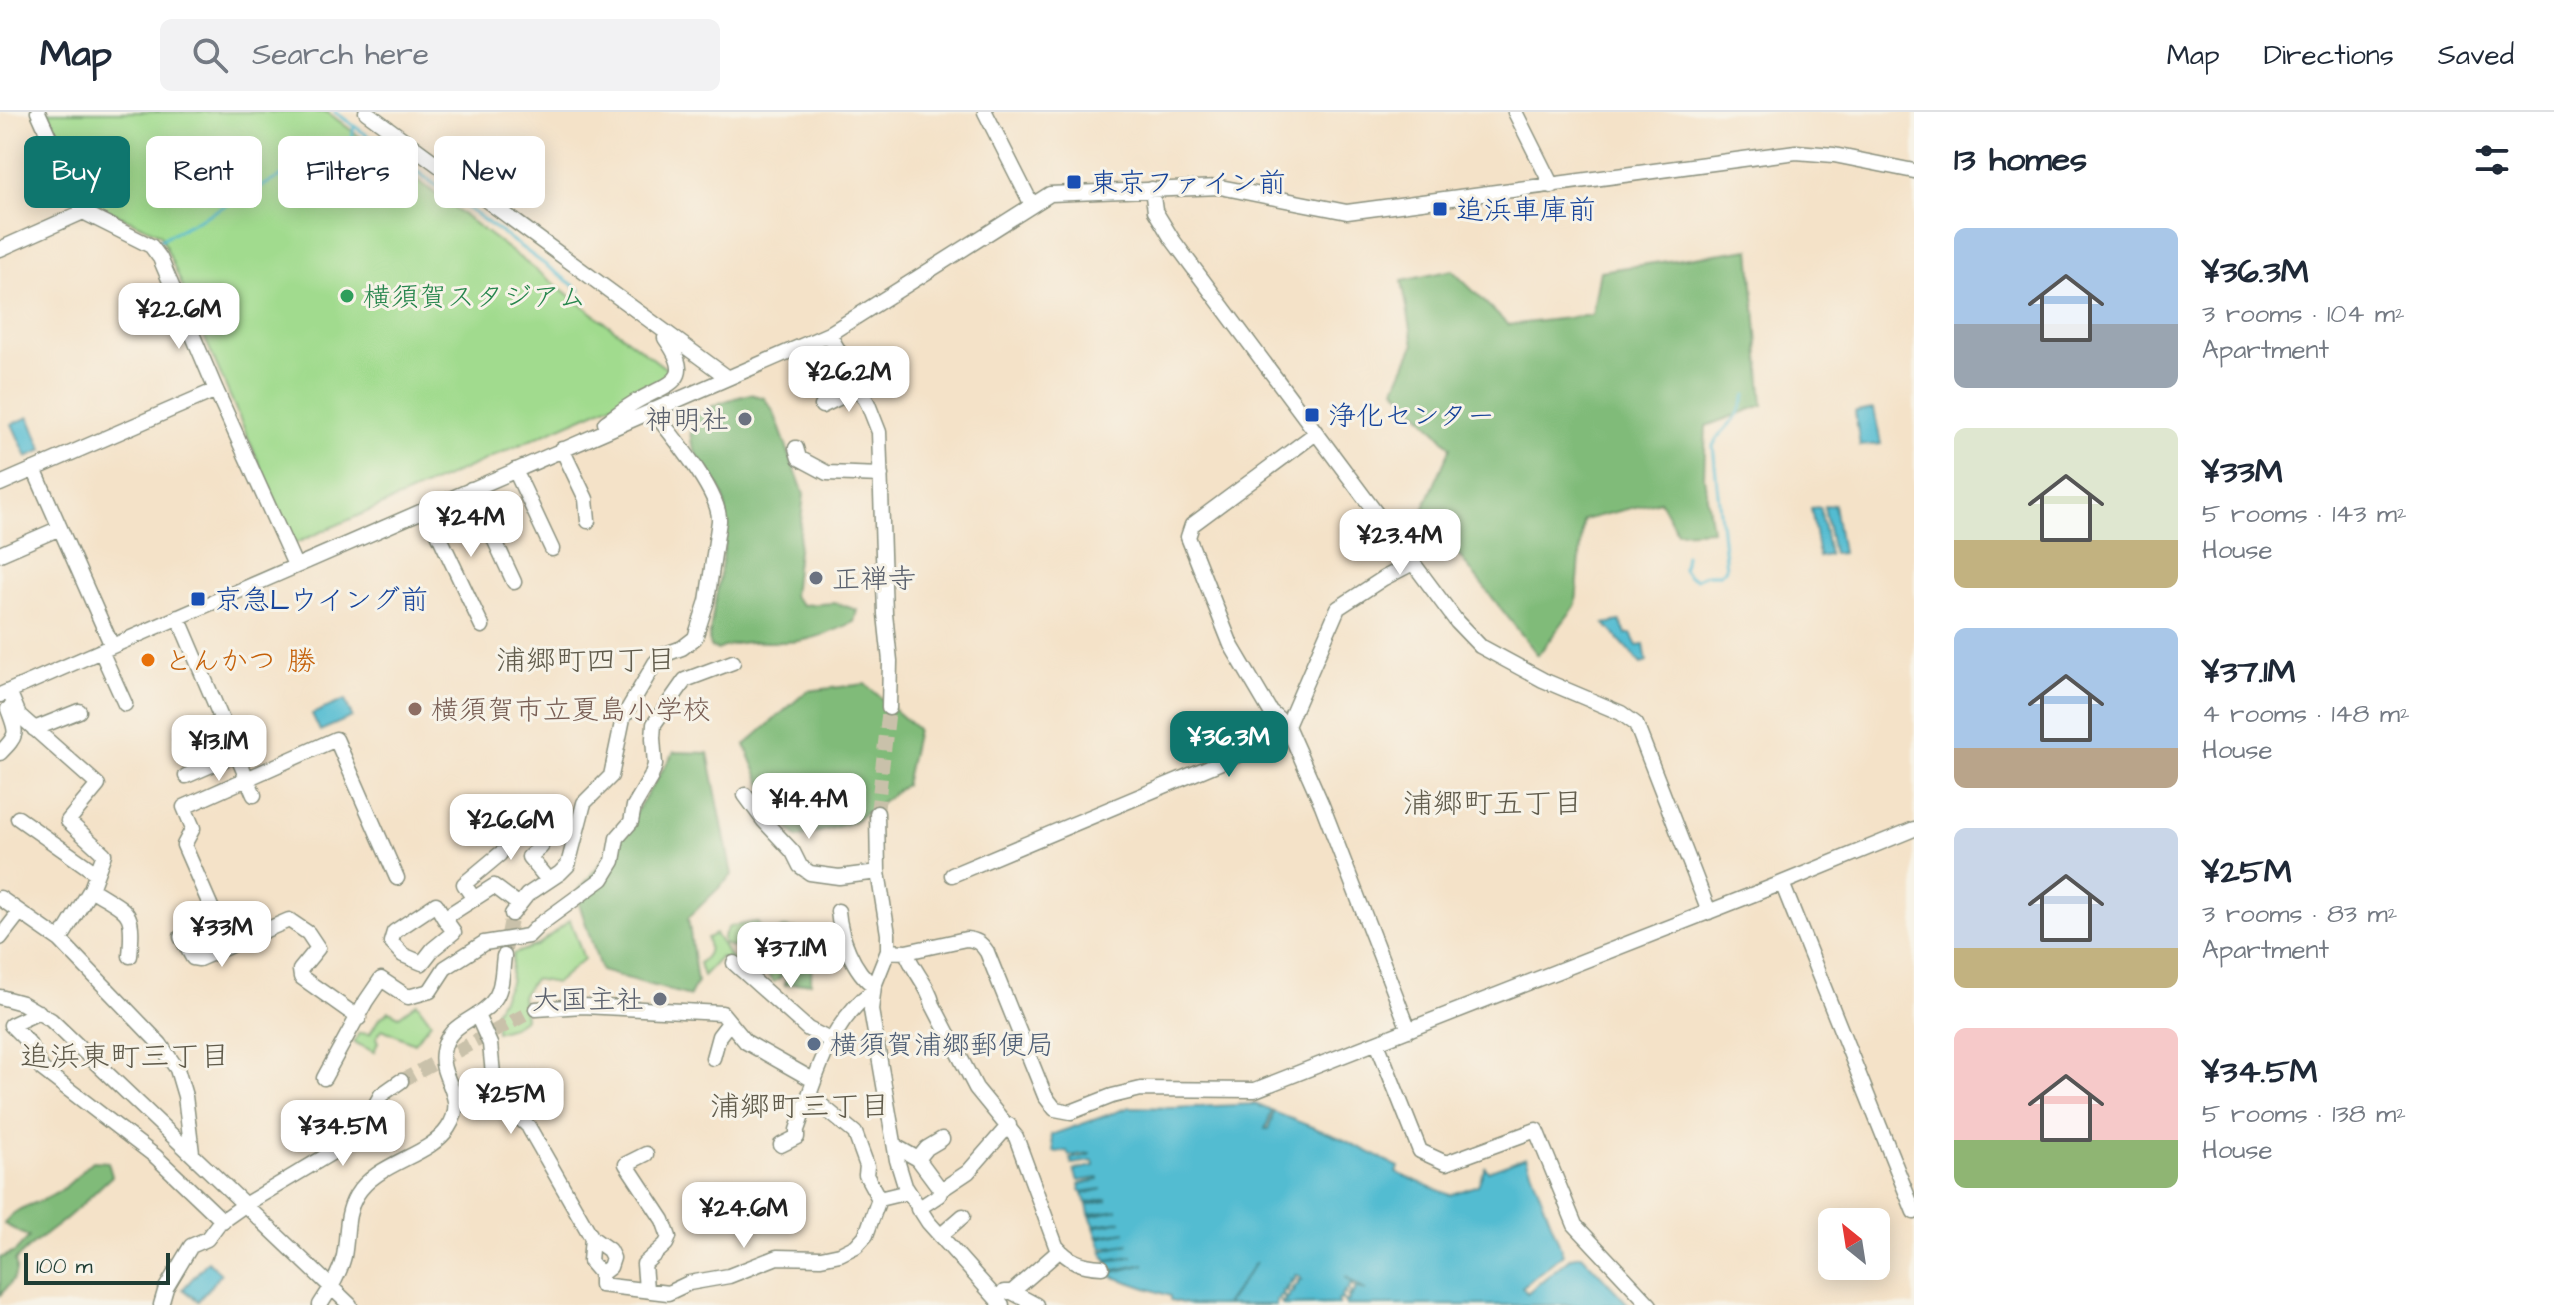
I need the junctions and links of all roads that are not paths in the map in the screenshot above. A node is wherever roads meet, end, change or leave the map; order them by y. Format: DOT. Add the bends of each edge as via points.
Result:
graph roads {
  1 [pos="38,112"];
  2 [pos="366,112"];
  3 [pos="985,112"];
  4 [pos="1515,112"];
  5 [pos="1914,171"];
  6 [pos="1552,186"];
  7 [pos="1152,189"];
  8 [pos="1032,205"];
  9 [pos="83,212"];
  10 [pos="0,249"];
  11 [pos="657,326"];
  12 [pos="829,334"];
  13 [pos="727,377"];
  14 [pos="859,388"];
  15 [pos="216,390"];
  16 [pos="822,406"];
  17 [pos="652,410"];
  18 [pos="1316,433"];
  19 [pos="578,442"];
  20 [pos="796,448"];
  21 [pos="562,449"];
  22 [pos="34,469"];
  23 [pos="515,470"];
  24 [pos="881,475"];
  25 [pos="0,484"];
  26 [pos="471,489"];
  27 [pos="426,508"];
  28 [pos="588,521"];
  29 [pos="60,528"];
  30 [pos="552,549"];
  31 [pos="0,554"];
  32 [pos="1413,563"];
  33 [pos="295,565"];
  34 [pos="514,582"];
  35 [pos="178,617"];
  36 [pos="482,626"];
  37 [pos="106,648"];
  38 [pos="733,662"];
  39 [pos="3,693"];
  40 [pos="125,704"];
  41 [pos="889,708"];
  42 [pos="79,711"];
  43 [pos="222,721"];
  44 [pos="1287,726"];
  45 [pos="34,729"];
  46 [pos="180,740"];
  47 [pos="0,753"];
  48 [pos="237,754"];
  49 [pos="186,776"];
  50 [pos="247,779"];
  51 [pos="254,795"];
  52 [pos="745,795"];
  53 [pos="877,813"];
  54 [pos="18,818"];
  55 [pos="1914,829"];
  56 [pos="541,847"];
  57 [pos="500,854"];
  58 [pos="878,872"];
  59 [pos="96,873"];
  60 [pos="952,875"];
  61 [pos="397,878"];
  62 [pos="548,880"];
  63 [pos="1782,883"];
  64 [pos="91,889"];
  65 [pos="0,898"];
  66 [pos="474,899"];
  67 [pos="838,911"];
  68 [pos="20,912"];
  69 [pos="1709,912"];
  70 [pos="444,918"];
  71 [pos="181,937"];
  72 [pos="0,938"];
  73 [pos="60,940"];
  74 [pos="228,946"];
  75 [pos="888,951"];
  76 [pos="906,952"];
  77 [pos="130,956"];
  78 [pos="504,956"];
  79 [pos="734,963"];
  80 [pos="873,989"];
  81 [pos="0,997"];
  82 [pos="536,1009"];
  83 [pos="39,1012"];
  84 [pos="477,1015"];
  85 [pos="359,1018"];
  86 [pos="729,1023"];
  87 [pos="1409,1030"];
  88 [pos="832,1041"];
  89 [pos="1377,1043"];
  90 [pos="713,1058"];
  91 [pos="324,1078"];
  92 [pos="813,1080"];
  93 [pos="401,1081"];
  94 [pos="809,1095"];
  95 [pos="1009,1125"];
  96 [pos="942,1139"];
  97 [pos="781,1145"];
  98 [pos="895,1146"];
  99 [pos="192,1153"];
  100 [pos="646,1154"];
  101 [pos="918,1159"];
  102 [pos="941,1190"];
  103 [pos="908,1192"];
  104 [pos="879,1199"];
  105 [pos="246,1204"];
  106 [pos="918,1209"];
  107 [pos="1914,1212"];
  108 [pos="956,1220"];
  109 [pos="223,1221"];
  110 [pos="940,1236"];
  111 [pos="1060,1250"];
  112 [pos="1102,1267"];
  113 [pos="331,1287"];
  114 [pos="646,1289"];
  115 [pos="1012,1292"];
  116 [pos="998,1301"];
  117 [pos="161,1305"];
  118 [pos="320,1305"];
  119 [pos="350,1305"];
  120 [pos="1036,1305"];
  121 [pos="1650,1305"];
  1 -- 9 [label="street"];
  2 -- 11 [label="street"];
  3 -- 8 [label="street"];
  4 -- 6 [label="street"];
  5 -- 6 [label="street" via="1803,152"];
  6 -- 7 [label="street" via="1347,212 1220,187"];
  7 -- 8 [label="street" via="1058,192"];
  7 -- 18 [label="street" via="1161,223"];
  8 -- 12 [label="street"];
  9 -- 10 [label="street"];
  9 -- 15 [label="street" via="151,246 160,258"];
  11 -- 13 [label="street"];
  11 -- 19 [label="street" via="676,354 679,376"];
  12 -- 13 [label="street"];
  12 -- 14 [label="street"];
  13 -- 17 [label="street"];
  14 -- 16 [label="street"];
  14 -- 24 [label="street" via="879,432"];
  15 -- 22 [label="street"];
  15 -- 33 [label="street"];
  17 -- 19 [label="street"];
  17 -- 62 [label="street" via="693,463 718,510 707,601 695,638 655,663 623,718 611,776 584,803 565,869"];
  18 -- 32 [label="street"];
  18 -- 44 [label="street" via="1192,525 1188,537 1231,645 1270,711"];
  19 -- 21 [label="street"];
  20 -- 24 [label="street" via="799,458 827,473"];
  21 -- 23 [label="street"];
  21 -- 28 [label="street" via="586,499"];
  22 -- 25 [label="street"];
  22 -- 29 [label="street"];
  23 -- 26 [label="street"];
  23 -- 30 [label="street"];
  24 -- 41 [label="street"];
  26 -- 27 [label="street"];
  26 -- 34 [label="street"];
  27 -- 33 [label="street"];
  27 -- 36 [label="street"];
  29 -- 31 [label="street"];
  29 -- 37 [label="street"];
  32 -- 44 [label="street" via="1338,608"];
  32 -- 69 [label="street" via="1480,646 1636,724"];
  33 -- 35 [label="street"];
  35 -- 37 [label="street"];
  35 -- 43 [label="street"];
  37 -- 39 [label="street"];
  37 -- 40 [label="street"];
  38 -- 85 [label="street" via="685,680 654,724 651,777 631,822 617,838 613,861 602,879 528,936 484,943 453,962 426,993 408,997 381,979"];
  39 -- 45 [label="street"];
  39 -- 47 [label="street" via="17,731"];
  42 -- 45 [label="street"];
  43 -- 46 [label="street"];
  43 -- 48 [label="street"];
  44 -- 60 [label="street" via="1269,742"];
  44 -- 87 [label="street"];
  45 -- 59 [label="street" via="98,785 68,821 104,854"];
  48 -- 49 [label="street"];
  48 -- 50 [label="street"];
  50 -- 51 [label="street"];
  50 -- 61 [label="street" via="336,739"];
  50 -- 74 [label="street" via="184,807 193,828 184,845"];
  52 -- 58 [label="street" via="810,873 839,877"];
  53 -- 58 [label="street"];
  54 -- 59 [label="street"];
  55 -- 63 [label="street"];
  56 -- 62 [label="street" via="529,857"];
  57 -- 66 [label="street" via="464,884"];
  58 -- 75 [label="street"];
  59 -- 64 [label="street"];
  62 -- 66 [label="street" via="515,909 494,886"];
  63 -- 69 [label="street"];
  63 -- 107 [label="street"];
  64 -- 73 [label="street"];
  64 -- 77 [label="street" via="128,914"];
  65 -- 68 [label="street"];
  66 -- 70 [label="street"];
  67 -- 80 [label="street" via="848,947"];
  68 -- 72 [label="street"];
  68 -- 73 [label="street"];
  69 -- 87 [label="street"];
  70 -- 70 [label="street" via="454,932 422,963 403,955 391,942 394,932 436,904"];
  71 -- 74 [label="street" via="193,958"];
  73 -- 99 [label="street" via="160,1044 177,1069"];
  74 -- 85 [label="street" via="289,920 318,948 300,970 301,977"];
  75 -- 76 [label="street"];
  75 -- 80 [label="street"];
  76 -- 89 [label="street" via="966,939 982,944 1045,1096 1064,1112 1141,1089 1255,1090"];
  76 -- 95 [label="street" via="976,1088"];
  78 -- 84 [label="street" via="500,989"];
  79 -- 88 [label="street" via="808,1029"];
  80 -- 88 [label="street" via="857,1002"];
  80 -- 98 [label="street" via="871,1010"];
  81 -- 83 [label="street"];
  82 -- 86 [label="street" via="711,1011 722,1013"];
  83 -- 99 [label="street"];
  83 -- 109 [label="street" via="11,1025 28,1042 42,1069 155,1156"];
  84 -- 113 [label="street" via="452,1030 442,1053 455,1091 448,1129 362,1187 349,1211 344,1256"];
  84 -- 114 [label="street" via="490,1044 495,1094 528,1126 592,1238 590,1261 601,1274 601,1285"];
  85 -- 91 [label="street"];
  86 -- 90 [label="street"];
  86 -- 92 [label="street" via="746,1042"];
  87 -- 89 [label="street"];
  88 -- 92 [label="street"];
  89 -- 121 [label="street" via="1420,1151 1446,1163 1536,1130 1575,1225"];
  92 -- 94 [label="street"];
  93 -- 105 [label="street" via="381,1095 366,1122 338,1149"];
  94 -- 97 [label="street" via="797,1137"];
  94 -- 104 [label="street" via="855,1133 866,1175"];
  95 -- 102 [label="street" via="968,1172"];
  95 -- 111 [label="street"];
  96 -- 101 [label="street"];
  98 -- 101 [label="street"];
  98 -- 103 [label="street"];
  99 -- 105 [label="street"];
  100 -- 114 [label="street" via="626,1164 669,1237 644,1264"];
  101 -- 102 [label="street"];
  102 -- 106 [label="street"];
  103 -- 104 [label="street"];
  103 -- 106 [label="street"];
  104 -- 114 [label="street" via="866,1235 840,1254 777,1257 668,1293"];
  105 -- 109 [label="street"];
  105 -- 113 [label="street"];
  106 -- 110 [label="street"];
  108 -- 110 [label="street"];
  109 -- 117 [label="street" via="207,1239 191,1246"];
  110 -- 116 [label="street"];
  111 -- 112 [label="street" via="1068,1260"];
  111 -- 115 [label="street"];
  113 -- 118 [label="street"];
  113 -- 119 [label="street"];
  115 -- 116 [label="street" via="1006,1291"];
  115 -- 120 [label="street"];
}
